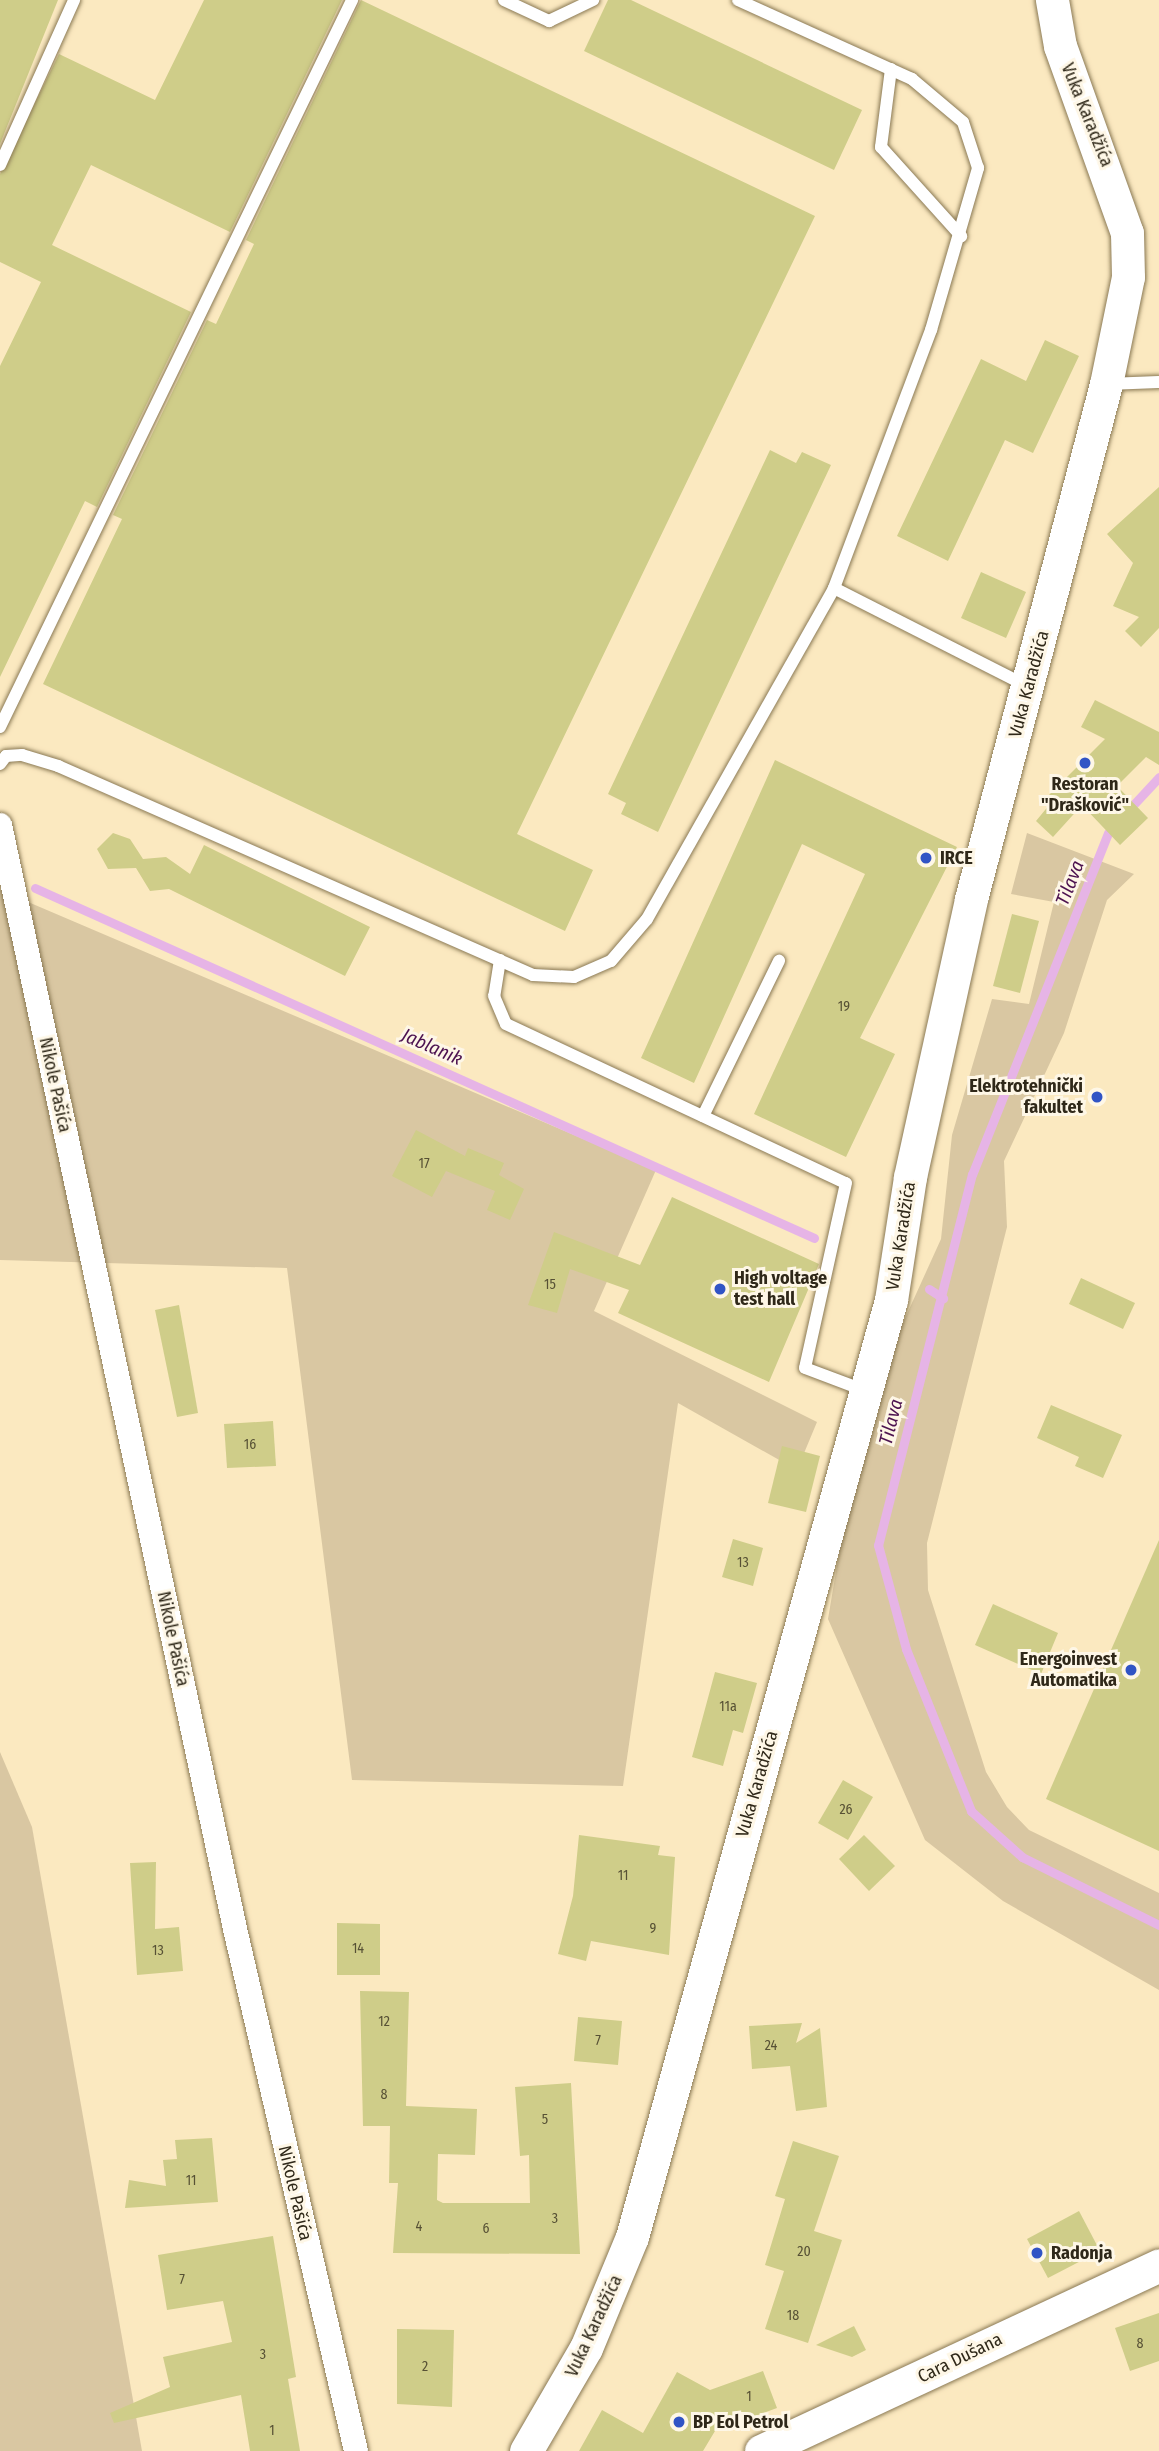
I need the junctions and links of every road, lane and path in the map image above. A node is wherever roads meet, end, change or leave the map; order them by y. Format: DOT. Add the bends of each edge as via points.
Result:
graph roads {
  1 [pos="74,0"];
  2 [pos="352,0"];
  3 [pos="504,0"];
  4 [pos="593,0"];
  5 [pos="738,0"];
  6 [pos="1052,0"];
  7 [pos="891,69"];
  8 [pos="0,165"];
  9 [pos="961,236"];
  10 [pos="1159,382"];
  11 [pos="1106,384"];
  12 [pos="835,588"];
  13 [pos="1028,687"];
  14 [pos="0,727"];
  15 [pos="0,764"];
  16 [pos="0,825"];
  17 [pos="500,960"];
  18 [pos="779,961"];
  19 [pos="703,1116"];
  20 [pos="861,1389"];
  21 [pos="1159,2265"];
  22 [pos="356,2451"];
  23 [pos="526,2451"];
  24 [pos="761,2451"];
  1 -- 8 [label="lane"];
  2 -- 14 [label="lane"];
  3 -- 4 [label="lane" via="549,21"];
  5 -- 7 [label="lane"];
  6 -- 11 [label="street, Vuka Karadžića" via="1060,47 1128,233 1128,276"];
  7 -- 9 [label="lane" via="881,147"];
  7 -- 9 [label="lane" via="963,122 978,168"];
  9 -- 12 [label="lane"];
  10 -- 11 [label="lane"];
  11 -- 13 [label="street, Vuka Karadžića"];
  12 -- 13 [label="lane"];
  12 -- 17 [label="lane" via="646,919 611,961 574,977 533,975"];
  13 -- 20 [label="street, Vuka Karadžića" via="968,912 910,1177 891,1300"];
  15 -- 17 [label="lane" via="6,756 22,755 58,766"];
  16 -- 22 [label="street, Nikole Pašića" via="232,1916"];
  17 -- 19 [label="lane" via="494,996 506,1024"];
  18 -- 19 [label="lane"];
  19 -- 20 [label="lane" via="846,1183 804,1368"];
  20 -- 23 [label="street, Vuka Karadžića" via="632,2237 586,2348"];
  21 -- 24 [label="street, Cara Dušana"];
}
